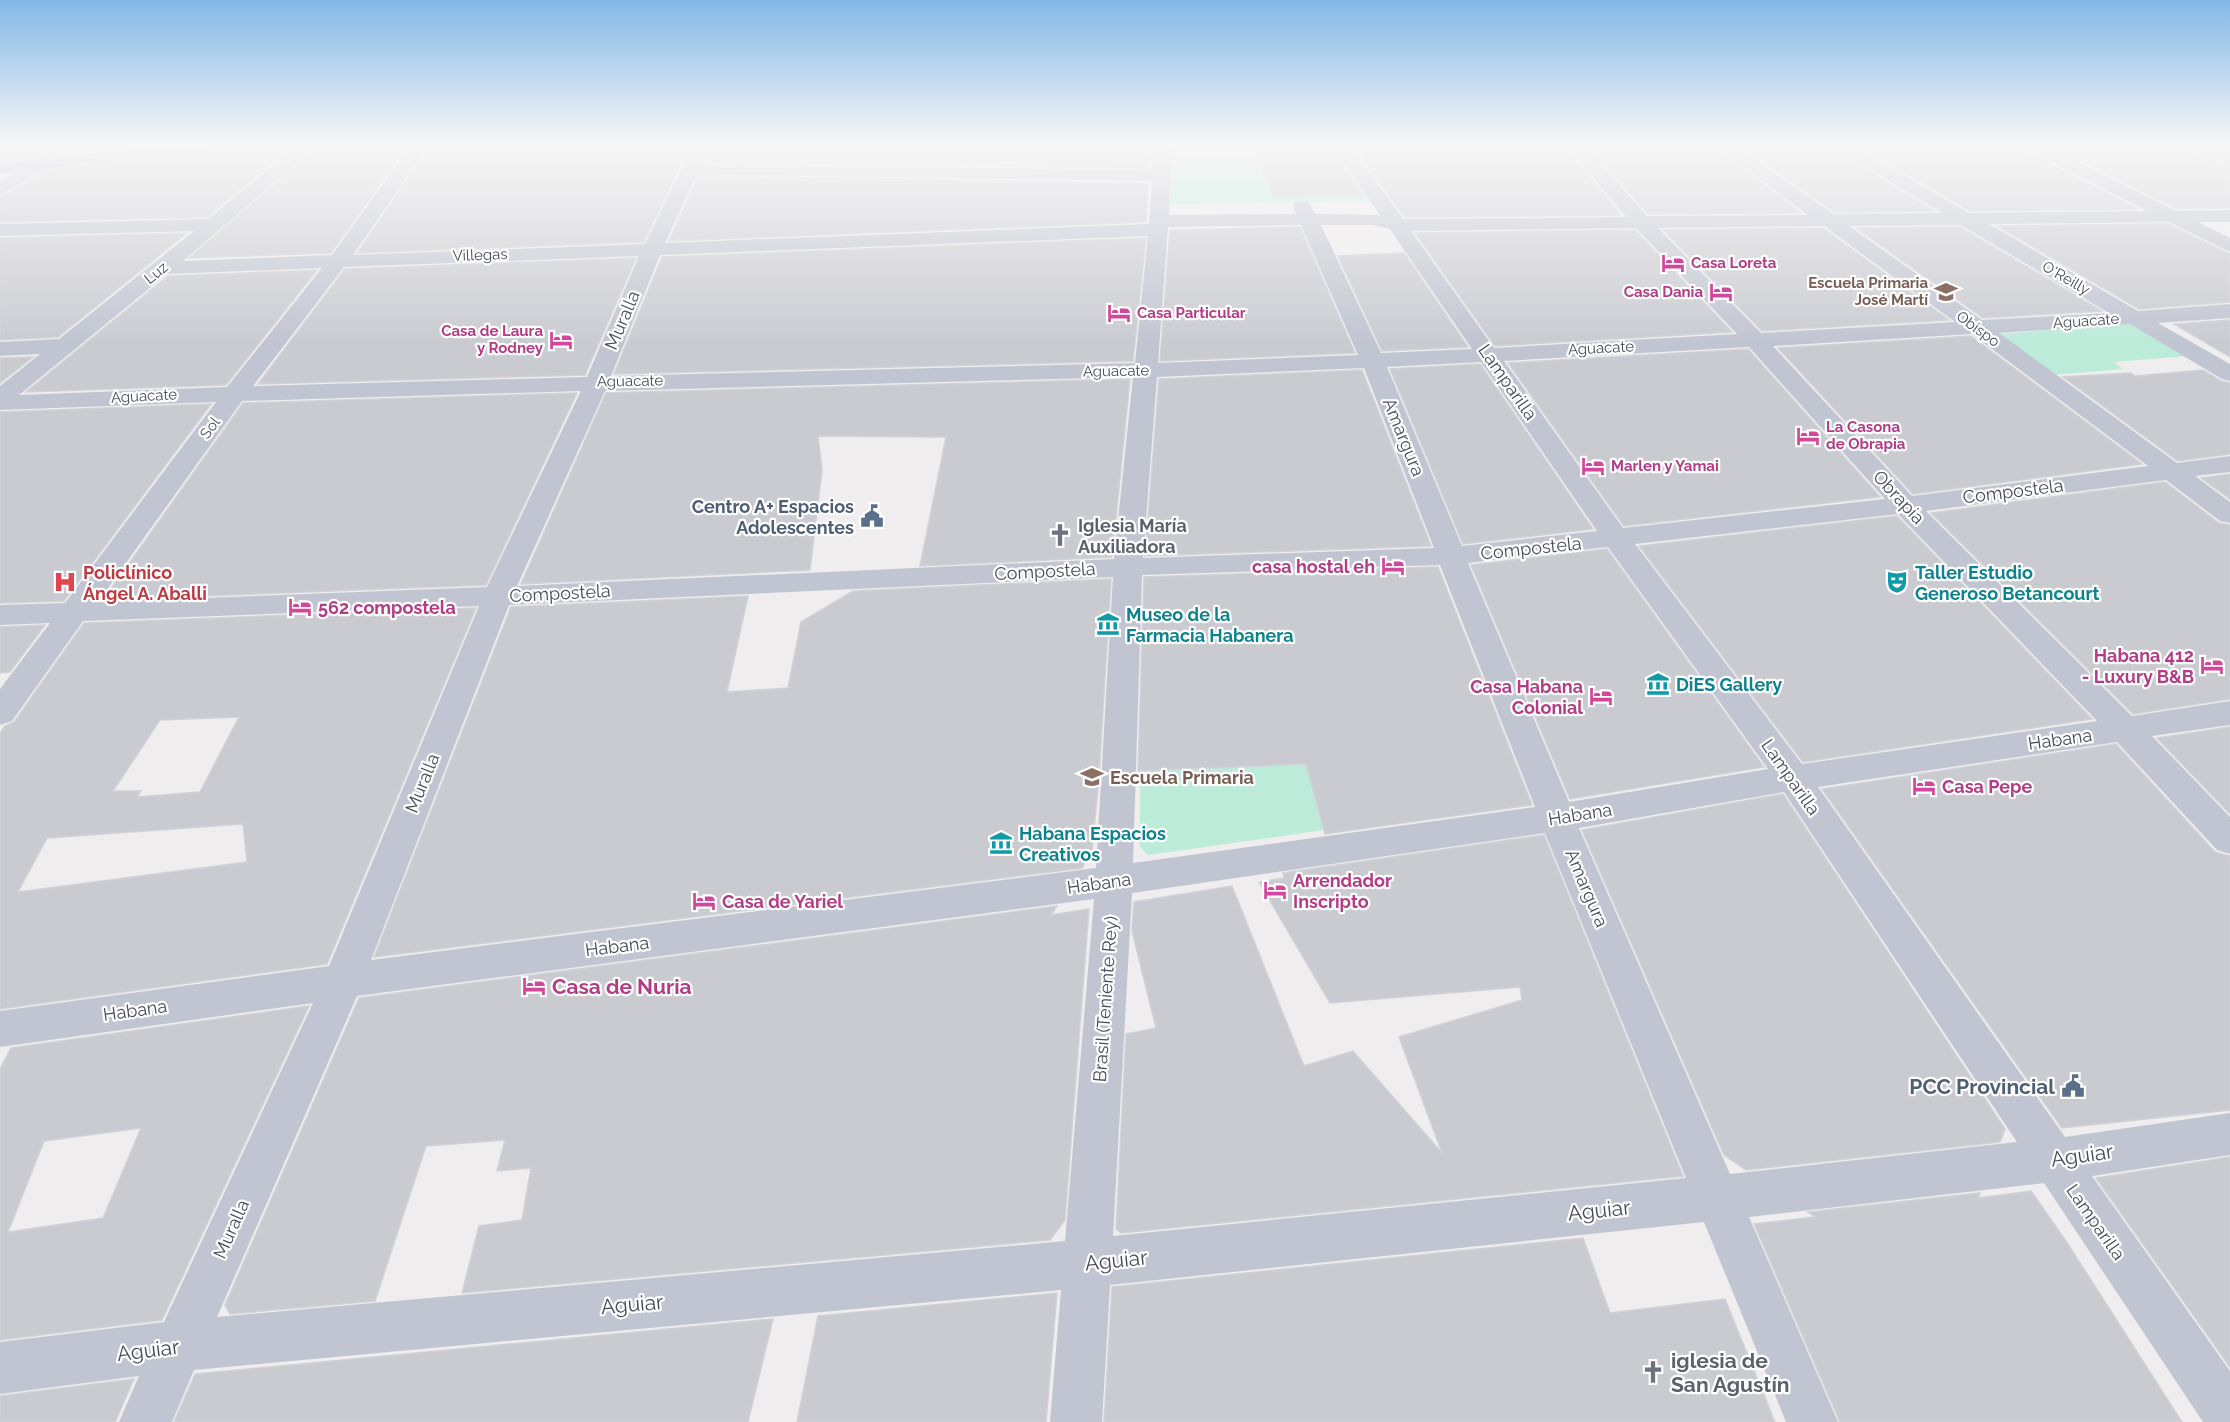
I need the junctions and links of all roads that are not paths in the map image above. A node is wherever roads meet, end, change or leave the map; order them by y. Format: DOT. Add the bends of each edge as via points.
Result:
graph roads {
  1 [pos="230,211"];
  2 [pos="373,211"];
  3 [pos="670,211"];
  4 [pos="1159,211"];
  5 [pos="1385,211"];
  6 [pos="1388,211"];
  7 [pos="1416,211"];
  8 [pos="1632,211"];
  9 [pos="1817,211"];
  10 [pos="1951,211"];
  11 [pos="2165,211"];
  12 [pos="1305,213"];
  13 [pos="2230,216"];
  14 [pos="2176,217"];
  15 [pos="1962,218"];
  16 [pos="1159,220"];
  17 [pos="1830,221"];
  18 [pos="1641,222"];
  19 [pos="214,225"];
  20 [pos="0,230"];
  21 [pos="2230,246"];
  22 [pos="652,249"];
  23 [pos="338,261"];
  24 [pos="162,268"];
  25 [pos="2230,311"];
  26 [pos="2134,318"];
  27 [pos="1978,328"];
  28 [pos="1755,340"];
  29 [pos="65,346"];
  30 [pos="0,349"];
  31 [pos="1490,355"];
  32 [pos="1372,362"];
  33 [pos="1146,370"];
  34 [pos="2230,374"];
  35 [pos="597,381"];
  36 [pos="236,392"];
  37 [pos="0,398"];
  38 [pos="0,403"];
  39 [pos="2230,464"];
  40 [pos="2169,471"];
  41 [pos="1905,505"];
  42 [pos="2230,515"];
  43 [pos="1616,538"];
  44 [pos="1452,556"];
  45 [pos="1128,567"];
  46 [pos="498,596"];
  47 [pos="75,611"];
  48 [pos="0,615"];
  49 [pos="0,713"];
  50 [pos="2230,713"];
  51 [pos="2126,730"];
  52 [pos="1793,778"];
  53 [pos="1557,818"];
  54 [pos="2230,840"];
  55 [pos="1114,881"];
  56 [pos="343,981"];
  57 [pos="0,1029"];
  58 [pos="2230,1134"];
  59 [pos="2053,1160"];
  60 [pos="1716,1198"];
  61 [pos="1087,1263"];
  62 [pos="178,1346"];
  63 [pos="0,1368"];
  64 [pos="2230,1416"];
  65 [pos="146,1422"];
  66 [pos="1076,1422"];
  67 [pos="1812,1422"];
  1 -- 19 [label="street, Luz"];
  2 -- 23 [label="street, Sol"];
  3 -- 22 [label="street, Muralla"];
  4 -- 16 [label="street, Brasil (Teniente Rey)"];
  5 -- 12 [label="street, Villegas" via="1372,219"];
  6 -- 31 [label="street, Lamparilla"];
  7 -- 18 [label="street, Villegas"];
  8 -- 18 [label="street, Obrapía"];
  9 -- 17 [label="street, Obispo"];
  10 -- 15 [label="street, O'Reilly"];
  11 -- 14 [label="street"];
  12 -- 16 [label="street, Villegas"];
  12 -- 32 [label="street, Amargura"];
  13 -- 14 [label="street, Villegas"];
  14 -- 15 [label="street, Villegas"];
  14 -- 21 [label="street"];
  15 -- 17 [label="street, Villegas"];
  15 -- 26 [label="street, O'Reilly"];
  16 -- 22 [label="street, Villegas"];
  16 -- 33 [label="street, Brasil (Teniente Rey)"];
  17 -- 18 [label="street, Villegas"];
  17 -- 27 [label="street, Obispo"];
  18 -- 28 [label="street, Obrapía"];
  19 -- 20 [label="street"];
  19 -- 24 [label="street, Luz"];
  22 -- 23 [label="street, Villegas"];
  22 -- 35 [label="street, Muralla"];
  23 -- 24 [label="street, Villegas"];
  23 -- 36 [label="street, Sol"];
  24 -- 29 [label="street, Luz"];
  25 -- 26 [label="street, Aguacate"];
  26 -- 27 [label="street, Aguacate"];
  26 -- 34 [label="street, O'Reilly"];
  27 -- 28 [label="street, Aguacate"];
  27 -- 40 [label="street, Obispo"];
  28 -- 31 [label="street, Aguacate"];
  28 -- 41 [label="street, Obrapía"];
  29 -- 30 [label="street"];
  29 -- 37 [label="street, Luz"];
  31 -- 32 [label="street, Aguacate"];
  31 -- 43 [label="street, Lamparilla"];
  32 -- 33 [label="street, Aguacate"];
  32 -- 44 [label="street, Amargura"];
  33 -- 35 [label="street, Aguacate"];
  33 -- 45 [label="street, Brasil (Teniente Rey)"];
  35 -- 36 [label="street, Aguacate"];
  35 -- 46 [label="street, Muralla"];
  36 -- 38 [label="street, Aguacate"];
  36 -- 47 [label="street, Sol"];
  39 -- 40 [label="street, Compostela"];
  40 -- 41 [label="street, Compostela"];
  40 -- 42 [label="street, Obispo"];
  41 -- 43 [label="street, Compostela"];
  41 -- 51 [label="street, Obrapía"];
  43 -- 44 [label="street, Compostela"];
  43 -- 52 [label="street, Lamparilla"];
  44 -- 45 [label="street, Compostela"];
  44 -- 53 [label="street, Amargura"];
  45 -- 46 [label="street, Compostela"];
  45 -- 55 [label="street, Brasil (Teniente Rey)"];
  46 -- 47 [label="street, Compostela"];
  46 -- 56 [label="street, Muralla"];
  47 -- 48 [label="street, Compostela"];
  47 -- 49 [label="street, Sol"];
  50 -- 51 [label="street, Habana"];
  51 -- 52 [label="street, Habana"];
  51 -- 54 [label="street, Obrapía"];
  52 -- 53 [label="street, Habana"];
  52 -- 59 [label="street, Lamparilla"];
  53 -- 55 [label="street, Habana"];
  53 -- 60 [label="street, Amargura"];
  55 -- 56 [label="street, Habana"];
  55 -- 61 [label="street, Brasil (Teniente Rey)"];
  56 -- 57 [label="street, Habana"];
  56 -- 62 [label="street, Muralla"];
  58 -- 59 [label="street, Aguiar"];
  59 -- 60 [label="street, Aguiar"];
  59 -- 64 [label="street, Lamparilla"];
  60 -- 61 [label="street, Aguiar"];
  60 -- 67 [label="street, Amargura"];
  61 -- 62 [label="street, Aguiar"];
  61 -- 66 [label="street, Brasil (Teniente Rey)"];
  62 -- 63 [label="street, Aguiar"];
  62 -- 65 [label="street, Muralla"];
}
